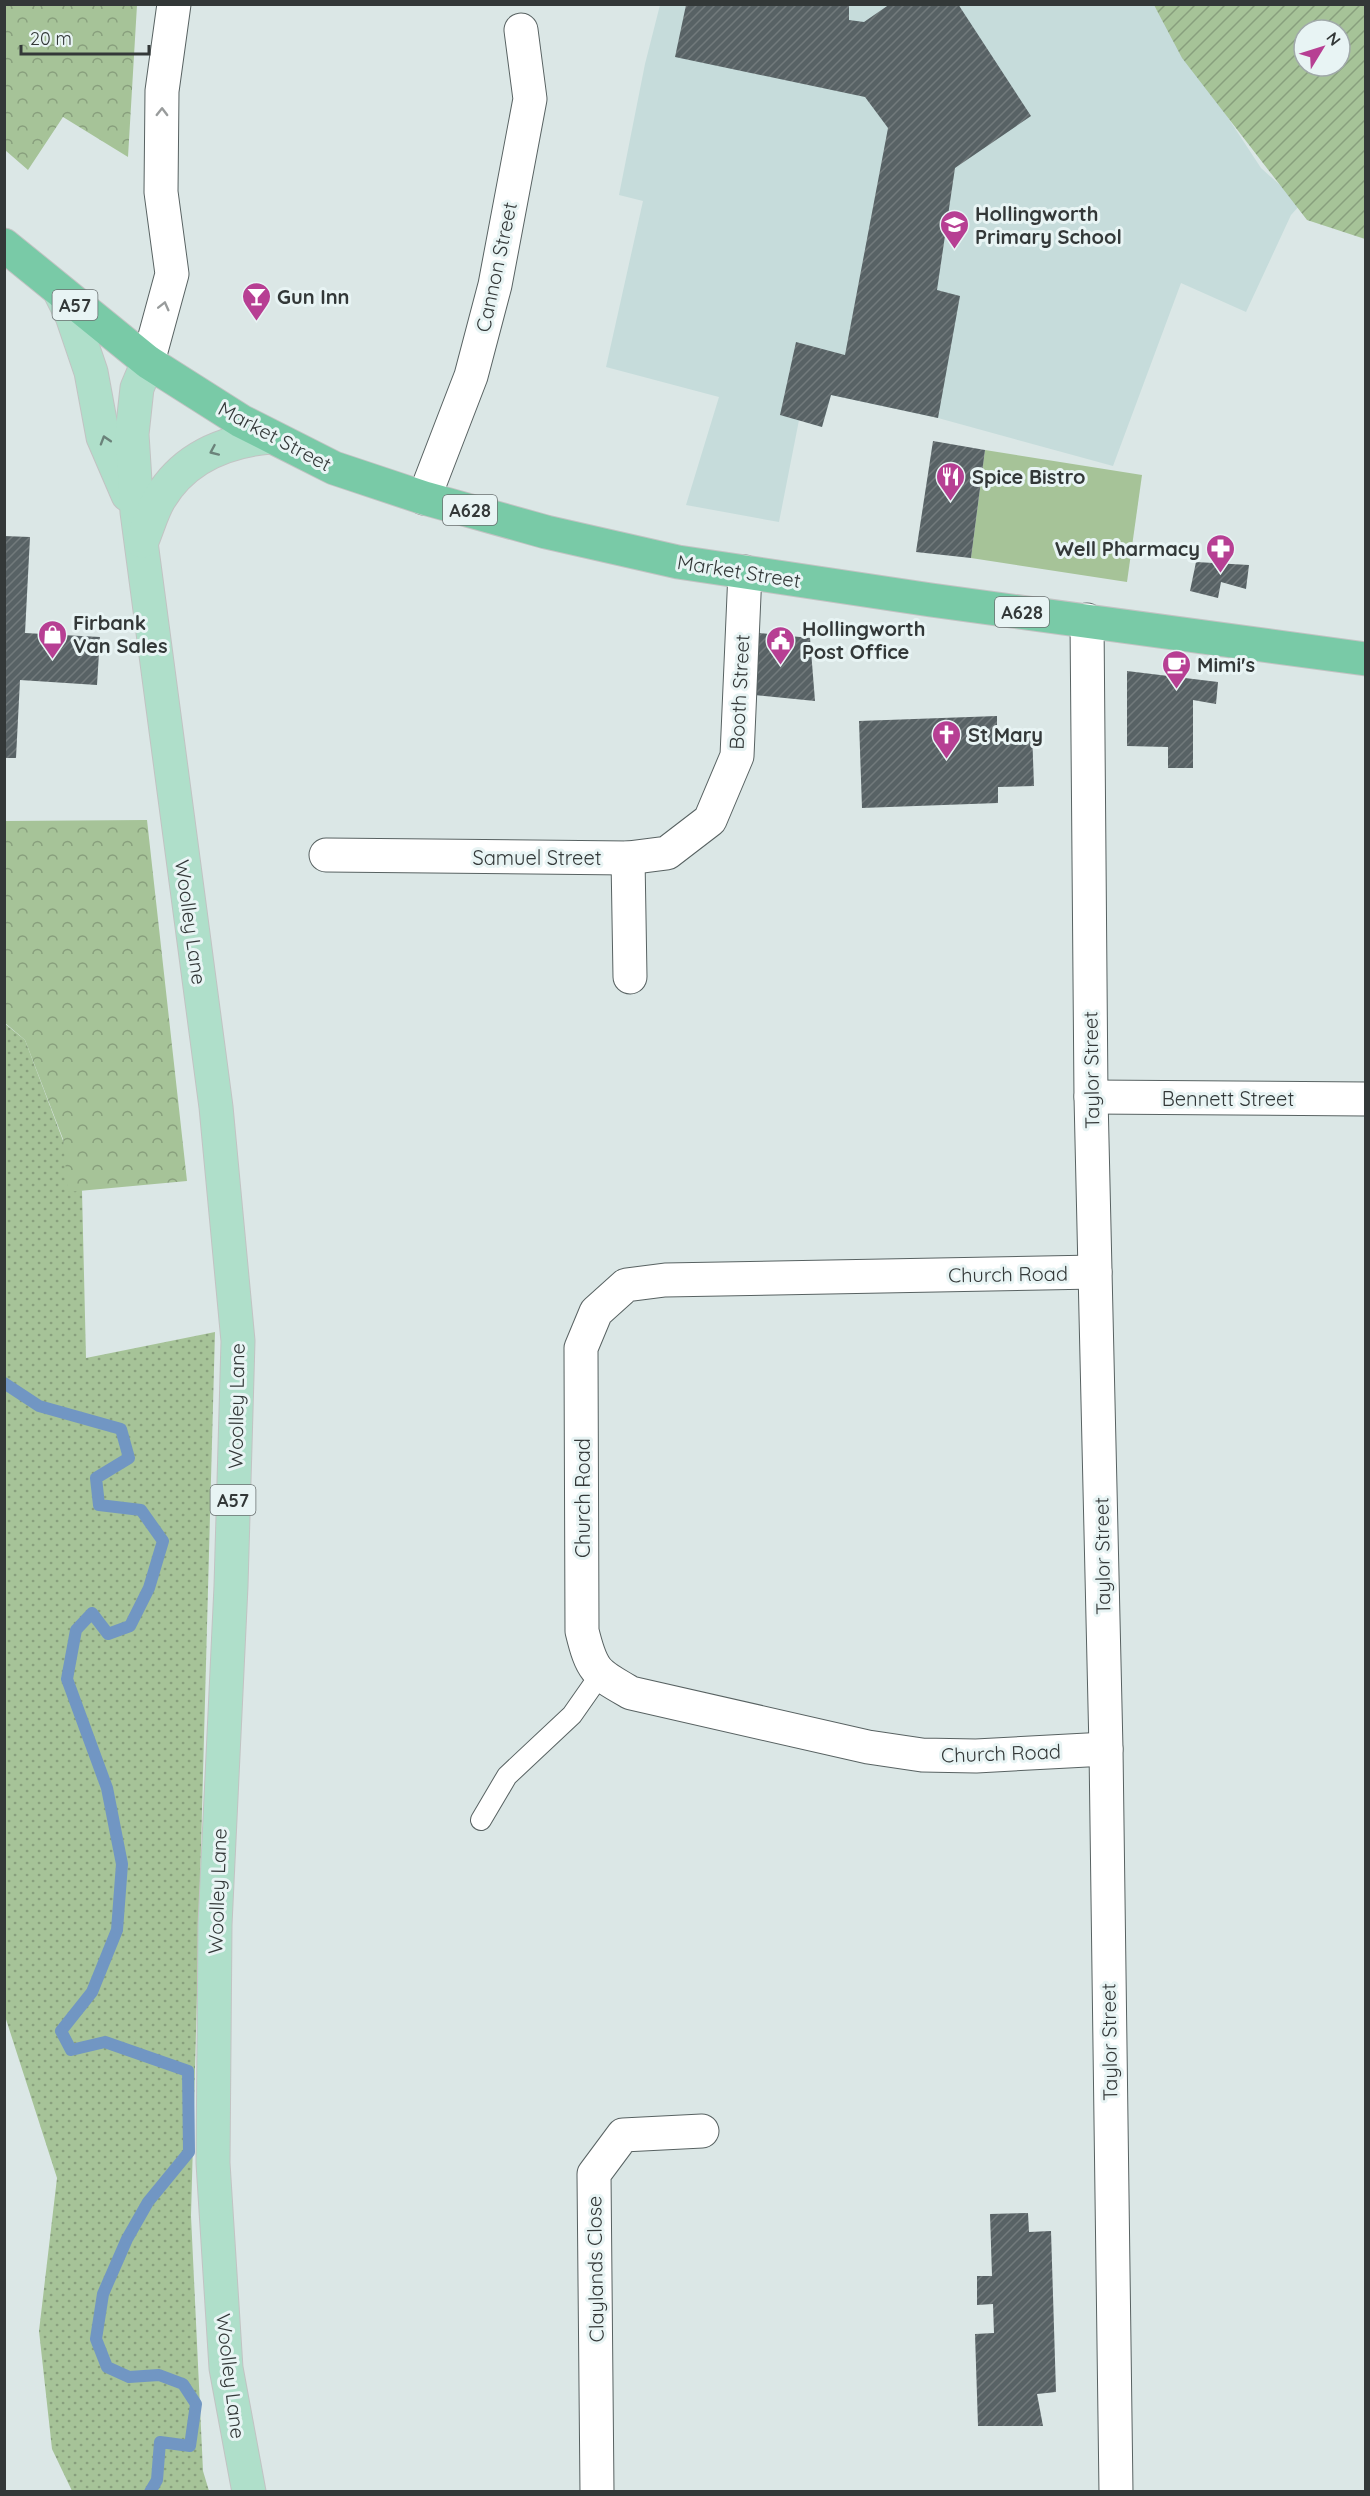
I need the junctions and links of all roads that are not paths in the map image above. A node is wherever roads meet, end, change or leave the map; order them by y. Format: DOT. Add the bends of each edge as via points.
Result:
graph roads {
  1 [pos="174,4"];
  2 [pos="521,30"];
  3 [pos="4,245"];
  4 [pos="61,294"];
  5 [pos="148,362"];
  6 [pos="270,437"];
  7 [pos="424,498"];
  8 [pos="139,527"];
  9 [pos="745,572"];
  10 [pos="1087,620"];
  11 [pos="1365,659"];
  12 [pos="326,855"];
  13 [pos="628,858"];
  14 [pos="630,977"];
  15 [pos="1091,1097"];
  16 [pos="1365,1099"];
  17 [pos="1095,1272"];
  18 [pos="600,1675"];
  19 [pos="1106,1749"];
  20 [pos="481,1820"];
  21 [pos="702,2131"];
  22 [pos="249,2492"];
  23 [pos="597,2492"];
  24 [pos="1116,2492"];
  5 -- 1 [label="street, one-way" via="171,274 161,192 162,91"];
  2 -- 7 [label="street, Cannon Street" via="530,99 495,285 471,376"];
  3 -- 4 [label="highway, A57"];
  4 -- 5 [label="highway, A57"];
  8 -- 4 [label="main road, one-way" via="103,437 91,372"];
  5 -- 6 [label="highway, Market Street / A628"];
  5 -- 8 [label="main road, Woolley Lane / A57" via="137,388 132,434"];
  6 -- 7 [label="highway, Market Street / A628" via="334,468"];
  6 -- 8 [label="main road, one-way" via="226,445 188,465"];
  7 -- 9 [label="highway, Market Street / A628" via="546,532 678,562"];
  8 -- 22 [label="main road, Woolley Lane / A57" via="216,1107 238,1341 215,1925 213,2163 226,2368"];
  9 -- 10 [label="highway, Market Street / A628"];
  9 -- 13 [label="street, Booth Street" via="737,756 710,820 668,854"];
  10 -- 11 [label="highway, Market Street / A628"];
  10 -- 15 [label="street, Taylor Street"];
  12 -- 13 [label="street, Samuel Street"];
  13 -- 14 [label="street, Samuel Street"];
  15 -- 16 [label="street, Bennett Street"];
  15 -- 17 [label="street, Taylor Street"];
  17 -- 18 [label="street, Church Road" via="665,1280 626,1285 596,1312 581,1348 582,1631 588,1655"];
  17 -- 19 [label="street, Taylor Street"];
  18 -- 19 [label="street, Church Road" via="631,1693 868,1747 922,1755"];
  18 -- 20 [label="lane" via="572,1715 507,1776"];
  19 -- 24 [label="street, Taylor Street"];
  21 -- 23 [label="street, Claylands Close" via="623,2136 594,2174"];
}
